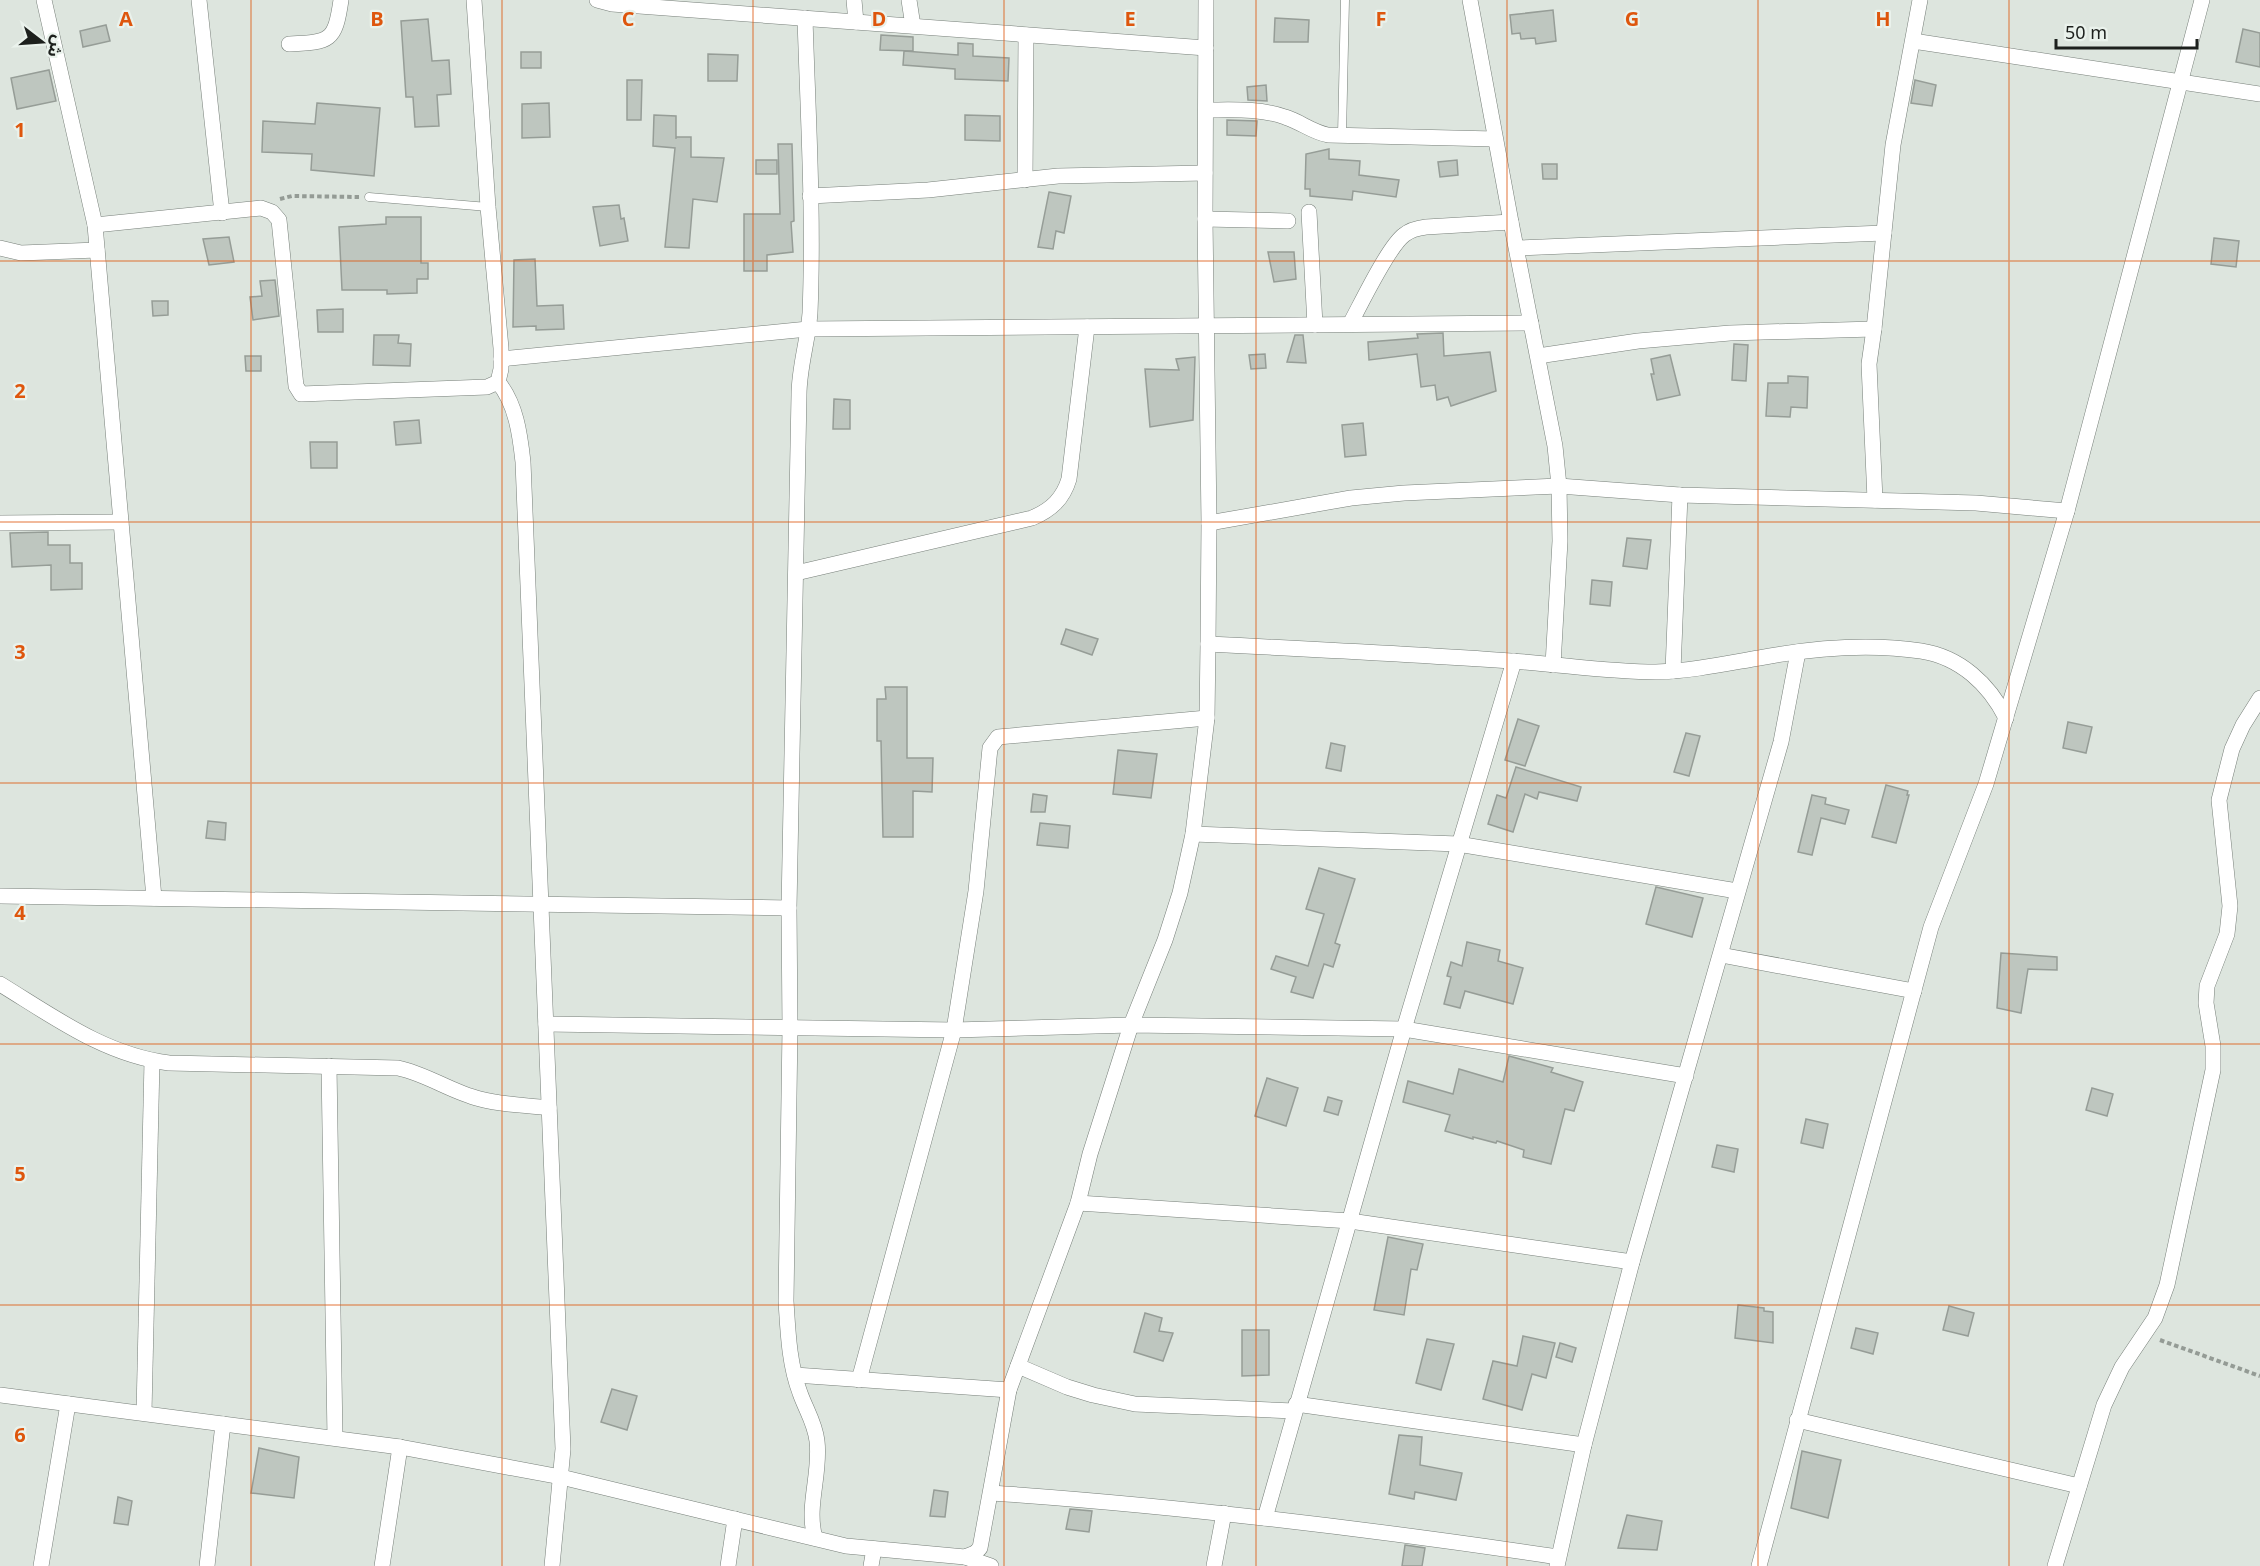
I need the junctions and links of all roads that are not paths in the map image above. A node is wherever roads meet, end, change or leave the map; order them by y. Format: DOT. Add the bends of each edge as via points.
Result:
graph roads {
  1 [pos="44,0"];
  2 [pos="199,0"];
  3 [pos="341,0"];
  4 [pos="474,0"];
  5 [pos="597,0"];
  6 [pos="854,0"];
  7 [pos="909,0"];
  8 [pos="1206,0"];
  9 [pos="1345,0"];
  10 [pos="1470,0"];
  11 [pos="1920,0"];
  12 [pos="2202,0"];
  13 [pos="684,4"];
  14 [pos="805,18"];
  15 [pos="856,22"];
  16 [pos="913,26"];
  17 [pos="1026,35"];
  18 [pos="1913,41"];
  19 [pos="289,44"];
  20 [pos="1206,48"];
  21 [pos="2180,82"];
  22 [pos="2260,94"];
  23 [pos="1206,110"];
  24 [pos="1342,135"];
  25 [pos="1495,139"];
  26 [pos="1204,173"];
  27 [pos="1024,180"];
  28 [pos="810,196"];
  29 [pos="369,197"];
  30 [pos="488,207"];
  31 [pos="1309,212"];
  32 [pos="222,213"];
  33 [pos="1205,219"];
  34 [pos="1288,221"];
  35 [pos="1511,222"];
  36 [pos="95,225"];
  37 [pos="1884,233"];
  38 [pos="0,248"];
  39 [pos="1517,248"];
  40 [pos="97,250"];
  41 [pos="1531,323"];
  42 [pos="1350,324"];
  43 [pos="1315,325"];
  44 [pos="1207,326"];
  45 [pos="1088,327"];
  46 [pos="808,329"];
  47 [pos="1874,329"];
  48 [pos="1538,356"];
  49 [pos="501,359"];
  50 [pos="498,381"];
  51 [pos="1559,486"];
  52 [pos="1680,495"];
  53 [pos="1875,500"];
  54 [pos="2067,511"];
  55 [pos="121,522"];
  56 [pos="0,523"];
  57 [pos="1209,523"];
  58 [pos="796,573"];
  59 [pos="1209,644"];
  60 [pos="1798,652"];
  61 [pos="1514,661"];
  62 [pos="1553,665"];
  63 [pos="1673,671"];
  64 [pos="2260,698"];
  65 [pos="1207,718"];
  66 [pos="2006,718"];
  67 [pos="1193,834"];
  68 [pos="1458,844"];
  69 [pos="1737,891"];
  70 [pos="0,896"];
  71 [pos="154,898"];
  72 [pos="542,904"];
  73 [pos="789,908"];
  74 [pos="1721,955"];
  75 [pos="0,984"];
  76 [pos="1914,991"];
  77 [pos="546,1024"];
  78 [pos="1131,1025"];
  79 [pos="790,1028"];
  80 [pos="1404,1029"];
  81 [pos="954,1030"];
  82 [pos="152,1061"];
  83 [pos="329,1066"];
  84 [pos="1686,1076"];
  85 [pos="549,1108"];
  86 [pos="1078,1203"];
  87 [pos="1350,1221"];
  88 [pos="1632,1262"];
  89 [pos="1018,1366"];
  90 [pos="795,1376"];
  91 [pos="859,1380"];
  92 [pos="1009,1389"];
  93 [pos="0,1395"];
  94 [pos="68,1404"];
  95 [pos="1295,1407"];
  96 [pos="144,1413"];
  97 [pos="1797,1420"];
  98 [pos="223,1424"];
  99 [pos="335,1438"];
  100 [pos="1584,1445"];
  101 [pos="400,1447"];
  102 [pos="561,1477"];
  103 [pos="2079,1486"];
  104 [pos="992,1493"];
  105 [pos="1224,1513"];
  106 [pos="1265,1518"];
  107 [pos="735,1519"];
  108 [pos="815,1538"];
  109 [pos="874,1548"];
  110 [pos="965,1557"];
  111 [pos="1558,1561"];
  112 [pos="41,1566"];
  113 [pos="207,1566"];
  114 [pos="382,1566"];
  115 [pos="552,1566"];
  116 [pos="728,1566"];
  117 [pos="871,1566"];
  118 [pos="992,1566"];
  119 [pos="1214,1566"];
  120 [pos="1759,1566"];
  121 [pos="2055,1566"];
  1 -- 36 [label="street"];
  2 -- 32 [label="street"];
  3 -- 19 [label="street" via="337,25 331,35 319,42"];
  4 -- 30 [label="street"];
  5 -- 13 [label="street" via="612,4"];
  6 -- 15 [label="street"];
  7 -- 16 [label="street"];
  8 -- 20 [label="street"];
  9 -- 24 [label="lane"];
  10 -- 25 [label="street"];
  11 -- 18 [label="street"];
  12 -- 21 [label="street"];
  13 -- 14 [label="street"];
  14 -- 15 [label="street"];
  14 -- 28 [label="street"];
  15 -- 16 [label="street"];
  16 -- 17 [label="street"];
  17 -- 20 [label="street"];
  17 -- 27 [label="street"];
  18 -- 21 [label="street"];
  18 -- 37 [label="street" via="1893,145"];
  20 -- 23 [label="street"];
  21 -- 22 [label="street"];
  21 -- 54 [label="street"];
  23 -- 24 [label="street" via="1266,112 1285,116 1318,133"];
  23 -- 26 [label="street"];
  24 -- 25 [label="street"];
  25 -- 35 [label="street"];
  26 -- 27 [label="street" via="1103,173"];
  26 -- 33 [label="street"];
  27 -- 28 [label="street"];
  28 -- 46 [label="street"];
  29 -- 30 [label="lane"];
  30 -- 49 [label="street"];
  31 -- 43 [label="street"];
  32 -- 36 [label="street"];
  32 -- 50 [label="street" via="261,208 279,220 296,386 301,394 487,387"];
  33 -- 34 [label="street"];
  33 -- 44 [label="street"];
  35 -- 39 [label="street"];
  35 -- 42 [label="street" via="1418,228 1404,234 1393,246"];
  36 -- 40 [label="street"];
  37 -- 39 [label="street"];
  37 -- 47 [label="street"];
  38 -- 40 [label="street" via="21,253"];
  39 -- 41 [label="street"];
  40 -- 55 [label="street"];
  41 -- 42 [label="street"];
  41 -- 48 [label="street"];
  42 -- 43 [label="street"];
  43 -- 44 [label="street"];
  44 -- 45 [label="street"];
  44 -- 57 [label="street"];
  45 -- 46 [label="street"];
  45 -- 58 [label="street" via="1069,479 1062,496 1049,510 1032,518"];
  46 -- 49 [label="street"];
  46 -- 58 [label="street" via="799,378"];
  47 -- 48 [label="street" via="1718,333"];
  47 -- 53 [label="street" via="1869,364"];
  48 -- 51 [label="street"];
  49 -- 50 [label="street"];
  50 -- 72 [label="street" via="517,422 523,462"];
  51 -- 52 [label="street"];
  51 -- 57 [label="street" via="1351,498"];
  51 -- 62 [label="street"];
  52 -- 53 [label="street"];
  52 -- 63 [label="street"];
  53 -- 54 [label="street"];
  54 -- 66 [label="street"];
  55 -- 56 [label="street"];
  55 -- 71 [label="street"];
  57 -- 59 [label="street"];
  58 -- 73 [label="street"];
  59 -- 61 [label="street"];
  59 -- 65 [label="street"];
  60 -- 63 [label="street"];
  60 -- 66 [label="street" via="1881,647 1938,655 1980,681"];
  60 -- 69 [label="street" via="1781,742"];
  61 -- 62 [label="street"];
  61 -- 68 [label="street"];
  62 -- 63 [label="street"];
  64 -- 103 [label="street" via="2232,749 2219,800 2230,906 2227,934 2207,986 2213,1070 2167,1285 2155,1318 2112,1386"];
  65 -- 67 [label="street"];
  65 -- 81 [label="street" via="998,737 993,741 988,755 976,891"];
  66 -- 76 [label="street" via="1986,784 1931,927"];
  67 -- 68 [label="street"];
  67 -- 78 [label="street" via="1165,940"];
  68 -- 69 [label="street"];
  68 -- 80 [label="street"];
  69 -- 74 [label="street"];
  70 -- 71 [label="street"];
  71 -- 72 [label="street"];
  72 -- 73 [label="street"];
  72 -- 77 [label="street"];
  73 -- 79 [label="street"];
  74 -- 76 [label="street"];
  74 -- 84 [label="street"];
  75 -- 82 [label="street" via="84,1036"];
  76 -- 97 [label="street"];
  77 -- 79 [label="street"];
  77 -- 85 [label="street"];
  78 -- 80 [label="street"];
  78 -- 81 [label="street"];
  78 -- 86 [label="street"];
  79 -- 81 [label="street"];
  79 -- 90 [label="street" via="786,1301"];
  80 -- 84 [label="street"];
  80 -- 87 [label="street"];
  81 -- 91 [label="street"];
  82 -- 83 [label="street"];
  82 -- 96 [label="street"];
  83 -- 85 [label="street" via="398,1068 481,1100"];
  83 -- 99 [label="street"];
  84 -- 88 [label="street"];
  85 -- 102 [label="street"];
  86 -- 87 [label="street"];
  86 -- 89 [label="street"];
  87 -- 88 [label="street"];
  87 -- 95 [label="street"];
  88 -- 100 [label="street"];
  89 -- 92 [label="street"];
  89 -- 95 [label="street" via="1067,1387 1135,1404"];
  90 -- 91 [label="street"];
  90 -- 108 [label="street" via="816,1437 818,1464 811,1525"];
  91 -- 92 [label="street"];
  92 -- 104 [label="street"];
  93 -- 94 [label="street"];
  94 -- 96 [label="street"];
  94 -- 112 [label="street"];
  95 -- 100 [label="street"];
  95 -- 106 [label="street"];
  96 -- 98 [label="street"];
  97 -- 103 [label="street"];
  97 -- 120 [label="street"];
  98 -- 99 [label="street"];
  98 -- 113 [label="street"];
  99 -- 101 [label="street"];
  100 -- 111 [label="street"];
  101 -- 102 [label="street"];
  101 -- 114 [label="street"];
  102 -- 107 [label="street"];
  102 -- 115 [label="street"];
  103 -- 121 [label="street"];
  104 -- 105 [label="street"];
  104 -- 110 [label="street" via="980,1548"];
  105 -- 106 [label="street"];
  105 -- 119 [label="street"];
  106 -- 111 [label="street" via="1455,1541"];
  107 -- 108 [label="street"];
  107 -- 116 [label="street"];
  108 -- 109 [label="street"];
  109 -- 110 [label="street"];
  109 -- 117 [label="street"];
  110 -- 118 [label="street"];
}
